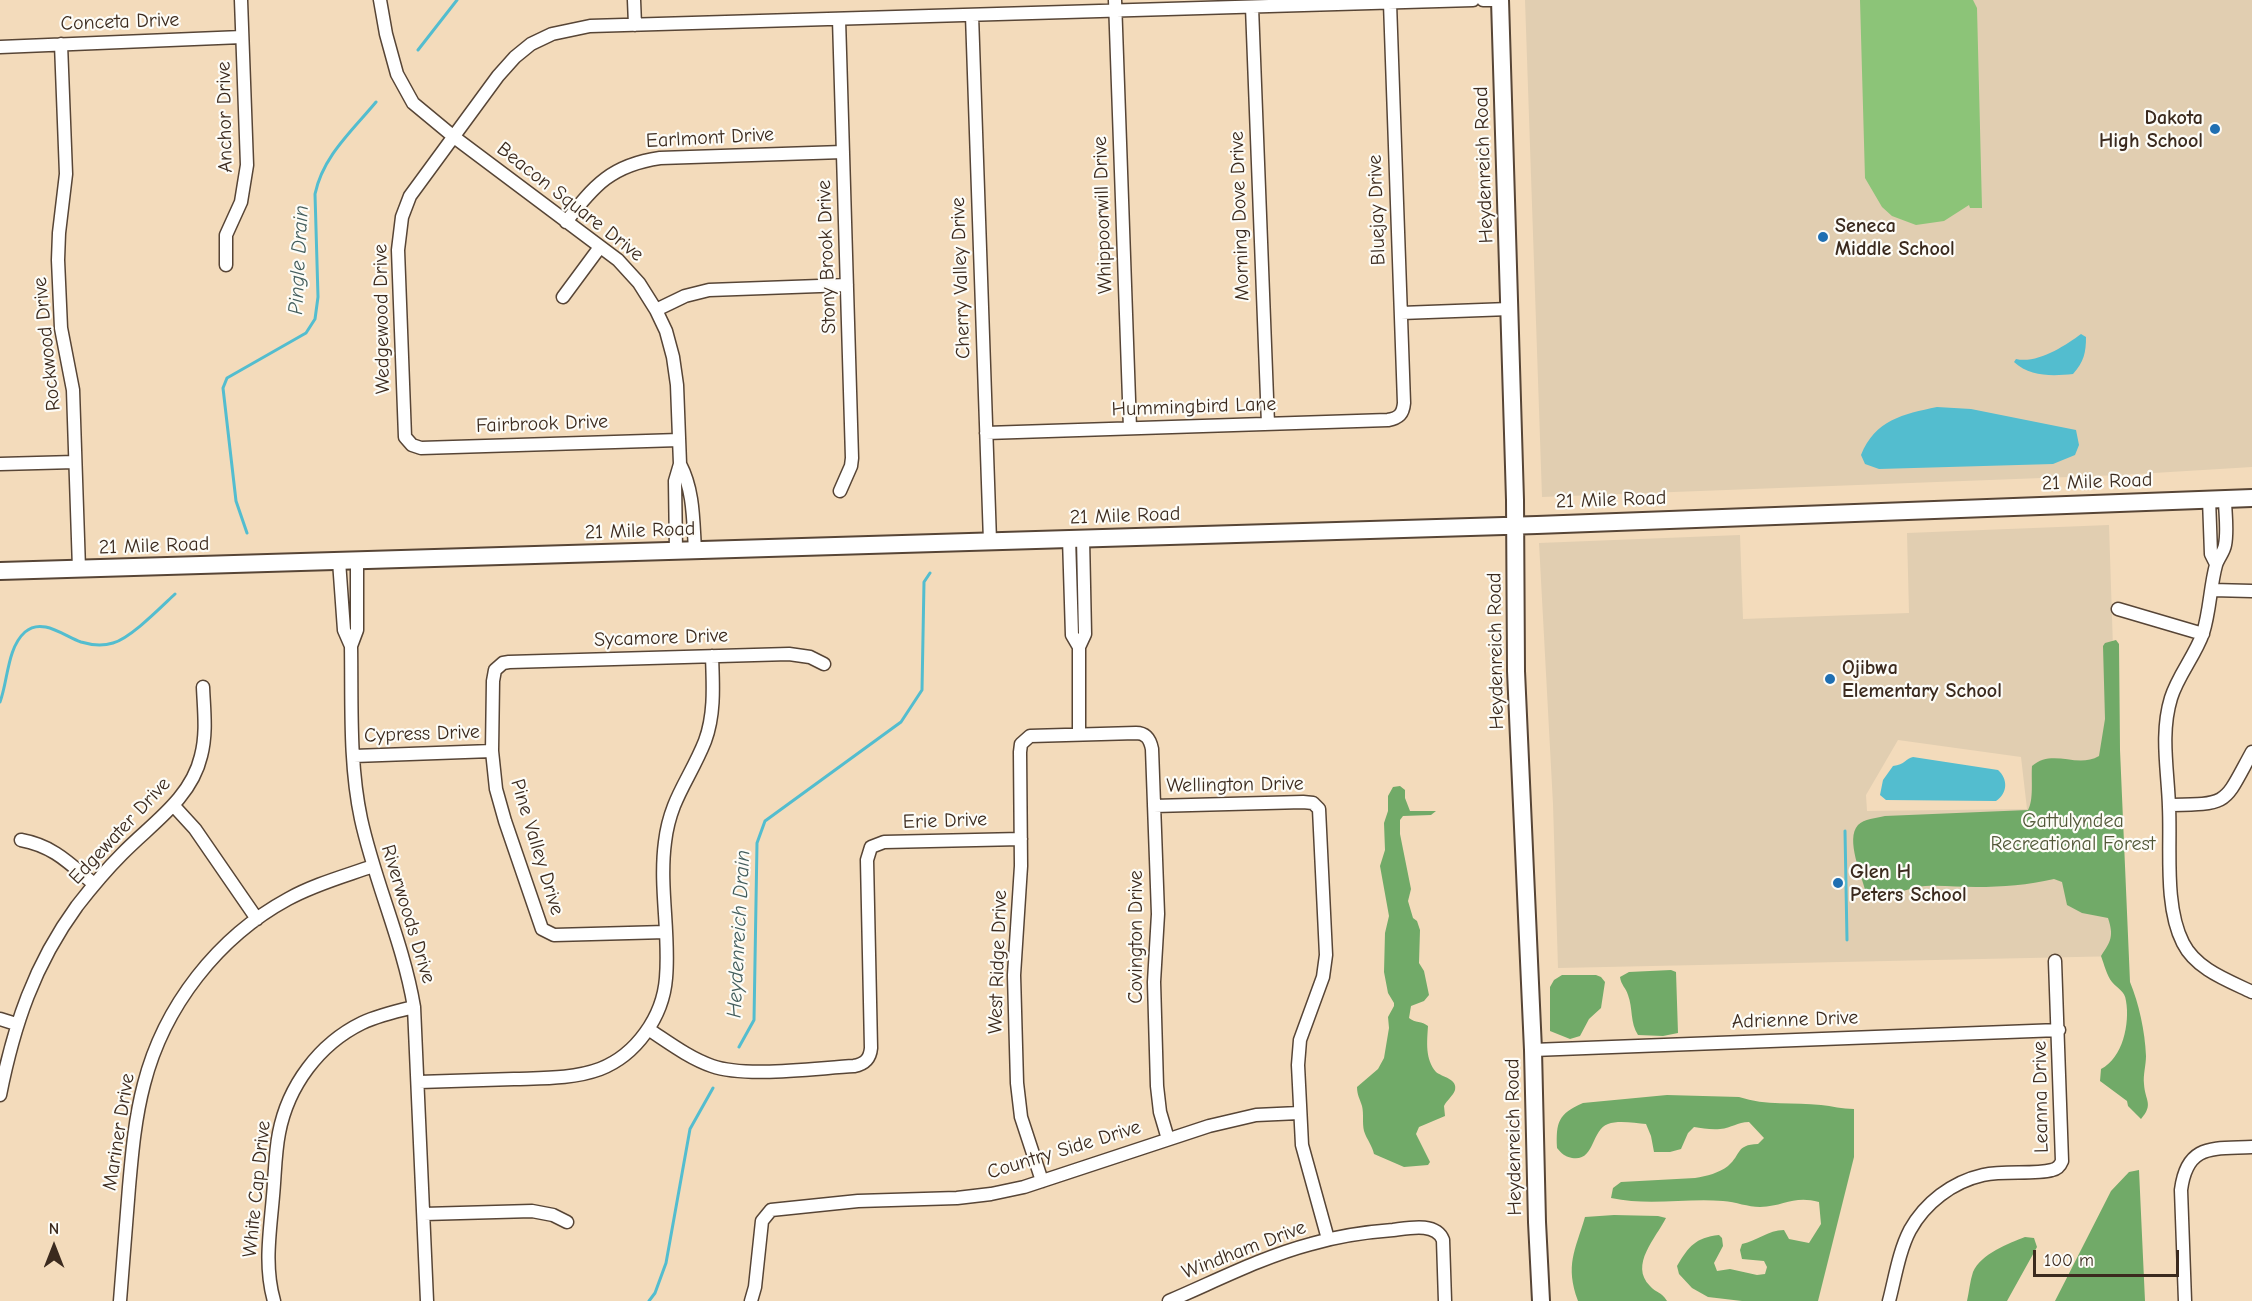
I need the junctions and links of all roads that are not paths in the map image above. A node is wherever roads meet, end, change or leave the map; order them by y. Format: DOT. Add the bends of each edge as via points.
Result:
graph roads {
  1 [pos="241,0"];
  2 [pos="380,0"];
  3 [pos="634,0"];
  4 [pos="1473,0"];
  5 [pos="1483,0"];
  6 [pos="1500,0"];
  7 [pos="1390,3"];
  8 [pos="1115,5"];
  9 [pos="1252,7"];
  10 [pos="972,15"];
  11 [pos="839,19"];
  12 [pos="635,26"];
  13 [pos="242,37"];
  14 [pos="61,44"];
  15 [pos="0,47"];
  16 [pos="454,137"];
  17 [pos="843,152"];
  18 [pos="566,222"];
  19 [pos="600,247"];
  20 [pos="226,265"];
  21 [pos="847,285"];
  22 [pos="563,297"];
  23 [pos="1509,309"];
  24 [pos="656,310"];
  25 [pos="1401,313"];
  26 [pos="1401,415"];
  27 [pos="1268,424"];
  28 [pos="1130,428"];
  29 [pos="986,433"];
  30 [pos="679,440"];
  31 [pos="408,443"];
  32 [pos="75,462"];
  33 [pos="0,464"];
  34 [pos="680,464"];
  35 [pos="840,491"];
  36 [pos="2252,498"];
  37 [pos="2217,499"];
  38 [pos="1516,525"];
  39 [pos="1076,538"];
  40 [pos="990,541"];
  41 [pos="695,550"];
  42 [pos="676,551"];
  43 [pos="339,561"];
  44 [pos="357,561"];
  45 [pos="79,569"];
  46 [pos="0,571"];
  47 [pos="2212,590"];
  48 [pos="2252,591"];
  49 [pos="2118,609"];
  50 [pos="2202,634"];
  51 [pos="351,646"];
  52 [pos="712,656"];
  53 [pos="824,664"];
  54 [pos="498,666"];
  55 [pos="203,687"];
  56 [pos="1079,734"];
  57 [pos="492,751"];
  58 [pos="2252,752"];
  59 [pos="354,756"];
  60 [pos="172,805"];
  61 [pos="2169,805"];
  62 [pos="1154,806"];
  63 [pos="1022,839"];
  64 [pos="21,840"];
  65 [pos="373,866"];
  66 [pos="94,884"];
  67 [pos="257,919"];
  68 [pos="666,932"];
  69 [pos="2055,961"];
  70 [pos="2252,992"];
  71 [pos="414,1007"];
  72 [pos="0,1019"];
  73 [pos="16,1024"];
  74 [pos="648,1029"];
  75 [pos="2059,1029"];
  76 [pos="1533,1050"];
  77 [pos="419,1082"];
  78 [pos="0,1095"];
  79 [pos="1299,1113"];
  80 [pos="1168,1139"];
  81 [pos="2252,1148"];
  82 [pos="1042,1181"];
  83 [pos="424,1214"];
  84 [pos="567,1222"];
  85 [pos="1328,1239"];
  86 [pos="120,1301"];
  87 [pos="274,1301"];
  88 [pos="427,1301"];
  89 [pos="751,1301"];
  90 [pos="1169,1301"];
  91 [pos="1445,1301"];
  92 [pos="1541,1301"];
  93 [pos="1889,1301"];
  94 [pos="2185,1301"];
  1 -- 13 [label="street, Anchor Drive"];
  2 -- 16 [label="street, Beacon Square Drive" via="397,74 413,103"];
  3 -- 12 [label="street"];
  4 -- 7 [label="street, Wedgewood Drive"];
  5 -- 6 [label="street"];
  6 -- 23 [label="street, Heydenreich Road"];
  7 -- 9 [label="street, Wedgewood Drive"];
  7 -- 25 [label="street, Bluejay Drive"];
  8 -- 9 [label="street, Wedgewood Drive"];
  8 -- 10 [label="street, Wedgewood Drive"];
  8 -- 28 [label="street, Whippoorwill Drive"];
  9 -- 27 [label="street, Morning Dove Drive"];
  10 -- 11 [label="street, Wedgewood Drive"];
  10 -- 29 [label="street, Cherry Valley Drive"];
  11 -- 12 [label="street, Wedgewood Drive"];
  11 -- 17 [label="street, Stony Brook Drive"];
  12 -- 16 [label="street, Wedgewood Drive" via="564,30 531,44 498,76"];
  13 -- 14 [label="street, Conceta Drive"];
  13 -- 20 [label="street, Anchor Drive" via="246,180 226,235"];
  14 -- 15 [label="street, Conceta Drive"];
  14 -- 32 [label="street, Rockwood Drive" via="66,174 58,260 61,328 73,390"];
  16 -- 18 [label="street, Beacon Square Drive"];
  16 -- 31 [label="street, Wedgewood Drive" via="416,186 400,228 404,433"];
  17 -- 18 [label="street, Earlmont Drive" via="675,157 636,162 604,178"];
  17 -- 21 [label="street, Stony Brook Drive"];
  18 -- 19 [label="street, Beacon Square Drive"];
  19 -- 22 [label="street"];
  19 -- 24 [label="street, Beacon Square Drive" via="629,271"];
  21 -- 24 [label="street" via="709,290"];
  21 -- 35 [label="street, Stony Brook Drive" via="852,458"];
  23 -- 25 [label="street"];
  23 -- 38 [label="street, Heydenreich Road"];
  24 -- 30 [label="street, Beacon Square Drive" via="674,364"];
  25 -- 26 [label="street, Bluejay Drive"];
  26 -- 27 [label="street, Hummingbird Lane" via="1388,420"];
  27 -- 28 [label="street, Hummingbird Lane"];
  28 -- 29 [label="street, Hummingbird Lane"];
  29 -- 40 [label="street, Cherry Valley Drive"];
  30 -- 31 [label="street, Fairbrook Drive" via="421,448"];
  30 -- 34 [label="street, Beacon Square Drive"];
  32 -- 33 [label="street"];
  32 -- 45 [label="street, Rockwood Drive"];
  34 -- 41 [label="street, Beacon Square Drive" via="693,504"];
  34 -- 42 [label="street, Beacon Square Drive" via="675,481"];
  36 -- 37 [label="street, 21 Mile Road"];
  37 -- 38 [label="street, 21 Mile Road"];
  37 -- 47 [label="street"];
  38 -- 39 [label="street, 21 Mile Road"];
  38 -- 76 [label="street, Heydenreich Road" via="1516,671"];
  39 -- 40 [label="street, 21 Mile Road"];
  39 -- 56 [label="street" via="1072,635 1079,647"];
  40 -- 41 [label="street, 21 Mile Road"];
  41 -- 42 [label="street, 21 Mile Road"];
  42 -- 44 [label="street, 21 Mile Road"];
  43 -- 44 [label="street, 21 Mile Road"];
  43 -- 45 [label="street, 21 Mile Road"];
  43 -- 51 [label="street, Riverwoods Drive" via="344,630"];
  44 -- 51 [label="street, Riverwoods Drive" via="357,630"];
  45 -- 46 [label="street, 21 Mile Road"];
  47 -- 48 [label="street"];
  47 -- 50 [label="street"];
  49 -- 50 [label="street"];
  50 -- 61 [label="street" via="2171,698 2167,717"];
  51 -- 59 [label="street, Riverwoods Drive"];
  52 -- 53 [label="street, Sycamore Drive" via="789,654"];
  52 -- 54 [label="street, Sycamore Drive" via="509,662"];
  52 -- 68 [label="street" via="709,729 678,793 667,829"];
  54 -- 57 [label="street, Pine Valley Drive" via="493,681"];
  55 -- 60 [label="street, Edgewater Drive" via="205,727 201,758 192,779"];
  56 -- 62 [label="street, Covington Drive" via="1147,736 1152,749"];
  56 -- 63 [label="street, West Ridge Drive" via="1035,735 1023,741"];
  57 -- 59 [label="street, Cypress Drive"];
  57 -- 68 [label="street, Pine Valley Drive" via="502,812 539,925 545,932"];
  58 -- 61 [label="street" via="2225,798 2209,804"];
  59 -- 65 [label="street, Riverwoods Drive" via="360,815"];
  60 -- 66 [label="street, Edgewater Drive"];
  60 -- 67 [label="street" via="195,829"];
  61 -- 70 [label="street" via="2173,910 2182,942 2194,959"];
  62 -- 79 [label="street, Wellington Drive" via="1303,802 1317,805 1321,817 1326,956 1323,977 1300,1040"];
  62 -- 80 [label="street, Covington Drive" via="1157,1086"];
  63 -- 74 [label="street, Erie Drive" via="885,842 871,848 867,860 871,1048 867,1060 854,1066 729,1070 698,1060"];
  63 -- 82 [label="street, West Ridge Drive" via="1014,975 1017,1083 1021,1117"];
  64 -- 66 [label="street" via="54,850"];
  65 -- 67 [label="street, Mariner Drive" via="304,892"];
  65 -- 71 [label="street, Riverwoods Drive" via="406,962"];
  66 -- 73 [label="street, Edgewater Drive" via="50,949"];
  67 -- 86 [label="street, Mariner Drive" via="220,950 187,990 169,1019 148,1068 133,1143"];
  68 -- 74 [label="street" via="665,990"];
  69 -- 75 [label="street, Leanna Drive"];
  71 -- 77 [label="street, Riverwoods Drive"];
  71 -- 87 [label="street, White Cap Drive" via="372,1019 347,1032 315,1060 292,1094 278,1139 268,1244"];
  72 -- 73 [label="street"];
  73 -- 78 [label="street, Edgewater Drive"];
  74 -- 77 [label="street" via="620,1058 588,1073 554,1078"];
  75 -- 76 [label="street, Adrienne Drive"];
  75 -- 93 [label="street, Leanna Drive" via="2063,1155 2059,1166 2049,1171 1983,1175 1944,1192 1921,1214 1906,1238"];
  76 -- 92 [label="street, Heydenreich Road"];
  77 -- 83 [label="street, Riverwoods Drive"];
  79 -- 80 [label="street, Country Side Drive" via="1240,1118"];
  79 -- 85 [label="street" via="1303,1151"];
  80 -- 82 [label="street, Country Side Drive"];
  81 -- 94 [label="street" via="2212,1149 2193,1158 2183,1173"];
  82 -- 89 [label="street, Country Side Drive" via="974,1196 858,1201 766,1213"];
  83 -- 84 [label="street" via="532,1211"];
  83 -- 88 [label="street, Riverwoods Drive"];
  85 -- 90 [label="street, Windham Drive" via="1273,1256"];
  85 -- 91 [label="street, Windham Drive" via="1419,1228 1434,1230 1443,1240"];
}
